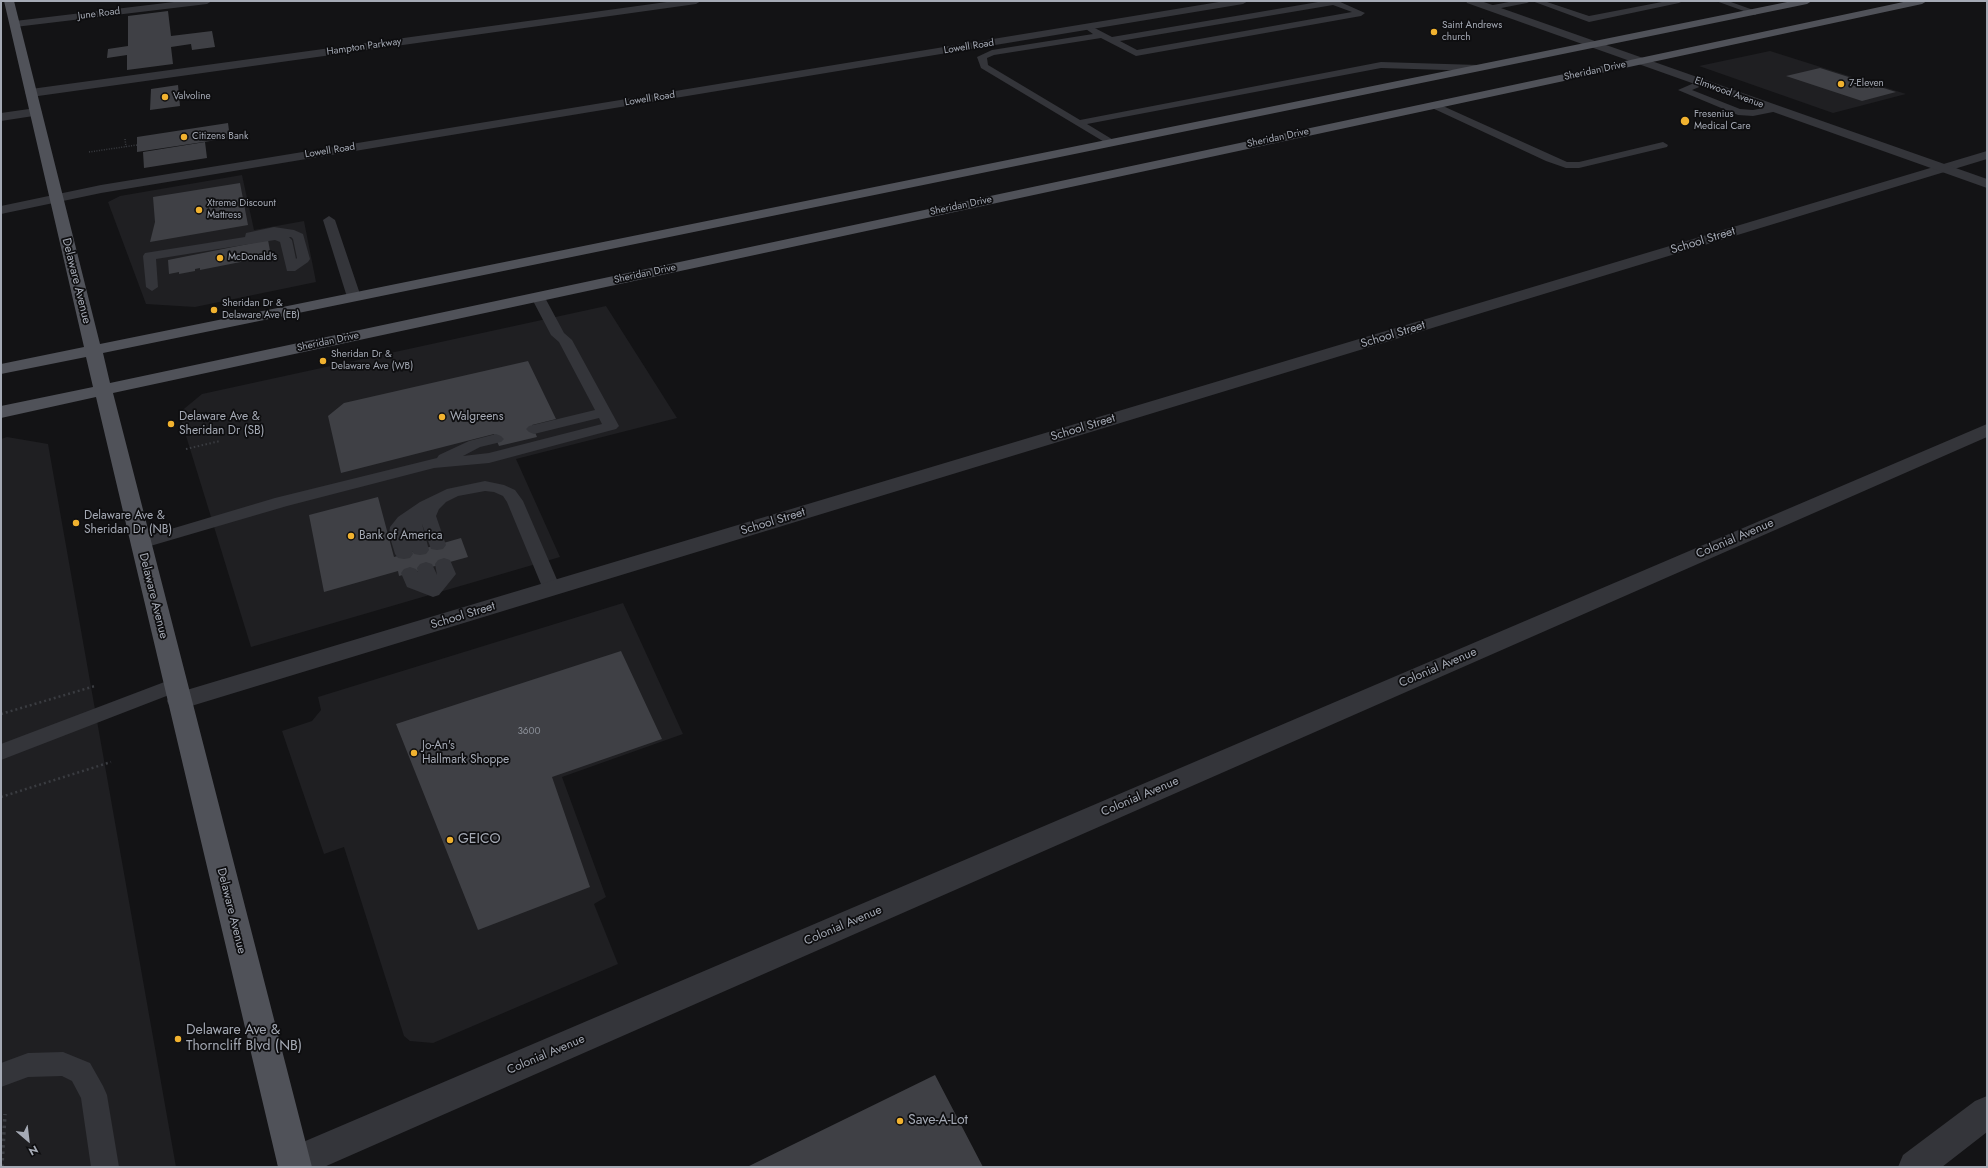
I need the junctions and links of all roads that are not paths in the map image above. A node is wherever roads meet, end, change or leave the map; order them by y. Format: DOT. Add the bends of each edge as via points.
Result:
graph roads {
  1 [pos="9,1"];
  2 [pos="207,1"];
  3 [pos="696,1"];
  4 [pos="1243,1"];
  5 [pos="1332,1"];
  6 [pos="1471,1"];
  7 [pos="1527,1"];
  8 [pos="1536,1"];
  9 [pos="1679,1"];
  10 [pos="1720,1"];
  11 [pos="1807,1"];
  12 [pos="1922,1"];
  13 [pos="1224,4"];
  14 [pos="1490,8"];
  15 [pos="1755,12"];
  16 [pos="1250,16"];
  17 [pos="15,24"];
  18 [pos="1087,27"];
  19 [pos="1277,28"];
  20 [pos="1101,35"];
  21 [pos="1110,40"];
  22 [pos="1593,45"];
  23 [pos="1640,61"];
  24 [pos="1478,68"];
  25 [pos="1701,83"];
  26 [pos="31,93"];
  27 [pos="1434,105"];
  28 [pos="1288,107"];
  29 [pos="1774,109"];
  30 [pos="36,112"];
  31 [pos="1,117"];
  32 [pos="1078,123"];
  33 [pos="1331,127"];
  34 [pos="1111,143"];
  35 [pos="1663,145"];
  36 [pos="1987,155"];
  37 [pos="1944,168"];
  38 [pos="1987,184"];
  39 [pos="56,198"];
  40 [pos="794,207"];
  41 [pos="1,210"];
  42 [pos="329,220"];
  43 [pos="814,228"];
  44 [pos="250,236"];
  45 [pos="152,287"];
  46 [pos="354,297"];
  47 [pos="538,297"];
  48 [pos="93,350"];
  49 [pos="1,369"];
  50 [pos="103,390"];
  51 [pos="1,412"];
  52 [pos="608,419"];
  53 [pos="534,430"];
  54 [pos="1987,430"];
  55 [pos="496,439"];
  56 [pos="434,463"];
  57 [pos="433,502"];
  58 [pos="140,544"];
  59 [pos="437,545"];
  60 [pos="412,552"];
  61 [pos="444,564"];
  62 [pos="418,571"];
  63 [pos="552,589"];
  64 [pos="177,693"];
  65 [pos="1,752"];
  66 [pos="1,1075"];
  67 [pos="1987,1112"];
  68 [pos="294,1165"];
  69 [pos="105,1167"];
  70 [pos="1915,1167"];
  1 -- 17 [label="main road, Delaware Avenue"];
  2 -- 17 [label="street, June Road"];
  3 -- 26 [label="street, Hampton Parkway"];
  4 -- 13 [label="street, Lowell Road"];
  5 -- 16 [label="lane"];
  5 -- 19 [label="lane" via="1361,13"];
  6 -- 14 [label="street, Elmwood Avenue"];
  7 -- 14 [label="lane"];
  8 -- 9 [label="lane" via="1589,19"];
  10 -- 15 [label="lane"];
  11 -- 15 [label="main road"];
  12 -- 23 [label="main road, Sheridan Drive"];
  13 -- 16 [label="lane"];
  13 -- 18 [label="street, Lowell Road"];
  14 -- 22 [label="street, Elmwood Avenue"];
  15 -- 22 [label="main road"];
  16 -- 19 [label="lane"];
  16 -- 21 [label="lane"];
  17 -- 26 [label="main road, Delaware Avenue"];
  18 -- 20 [label="lane"];
  18 -- 39 [label="street, Lowell Road"];
  19 -- 21 [label="lane" via="1136,53"];
  20 -- 21 [label="lane"];
  20 -- 32 [label="lane" via="992,53 982,57 984,66"];
  22 -- 23 [label="street, Elmwood Avenue"];
  22 -- 24 [label="main road"];
  23 -- 25 [label="street, Elmwood Avenue"];
  23 -- 27 [label="main road, Sheridan Drive"];
  24 -- 28 [label="main road"];
  24 -- 32 [label="lane" via="1381,65"];
  25 -- 29 [label="street, Elmwood Avenue"];
  25 -- 29 [label="lane" via="1683,90 1738,112 1753,113"];
  26 -- 30 [label="main road, Delaware Avenue"];
  27 -- 33 [label="main road, Sheridan Drive"];
  27 -- 35 [label="lane" via="1566,165 1579,165"];
  28 -- 33 [label="main road"];
  28 -- 34 [label="main road"];
  29 -- 37 [label="street, Elmwood Avenue"];
  30 -- 31 [label="street"];
  30 -- 39 [label="main road, Delaware Avenue"];
  32 -- 34 [label="lane"];
  33 -- 43 [label="main road, Sheridan Drive"];
  34 -- 40 [label="main road"];
  36 -- 37 [label="street, School Street"];
  37 -- 38 [label="street, Elmwood Avenue"];
  37 -- 63 [label="street, School Street"];
  39 -- 41 [label="street, Lowell Road"];
  39 -- 48 [label="main road, Delaware Avenue"];
  40 -- 43 [label="main road"];
  40 -- 46 [label="main road"];
  42 -- 46 [label="lane"];
  43 -- 47 [label="main road, Sheridan Drive"];
  44 -- 45 [label="lane" via="274,231 287,232 299,237 304,258 290,268 286,240 276,236 149,256"];
  46 -- 48 [label="main road"];
  47 -- 50 [label="main road, Sheridan Drive"];
  47 -- 52 [label="lane" via="558,335 565,340"];
  48 -- 49 [label="main road"];
  48 -- 50 [label="main road, Delaware Avenue"];
  50 -- 51 [label="main road, Sheridan Drive"];
  50 -- 58 [label="main road, Delaware Avenue"];
  52 -- 53 [label="lane"];
  52 -- 56 [label="lane" via="489,458"];
  54 -- 68 [label="street, Colonial Avenue"];
  55 -- 56 [label="lane" via="475,444"];
  56 -- 58 [label="lane" via="280,502"];
  57 -- 59 [label="lane" via="428,516"];
  57 -- 60 [label="lane" via="412,514 399,527 398,534"];
  57 -- 63 [label="lane" via="453,492 485,486 509,493 515,501"];
  58 -- 64 [label="main road, Delaware Avenue"];
  61 -- 62 [label="lane" via="447,574 433,591 413,584"];
  63 -- 64 [label="street, School Street"];
  64 -- 65 [label="lane"];
  64 -- 68 [label="main road, Delaware Avenue"];
  66 -- 69 [label="lane" via="28,1065 63,1064 81,1072 94,1095"];
  67 -- 70 [label="street"];
}
